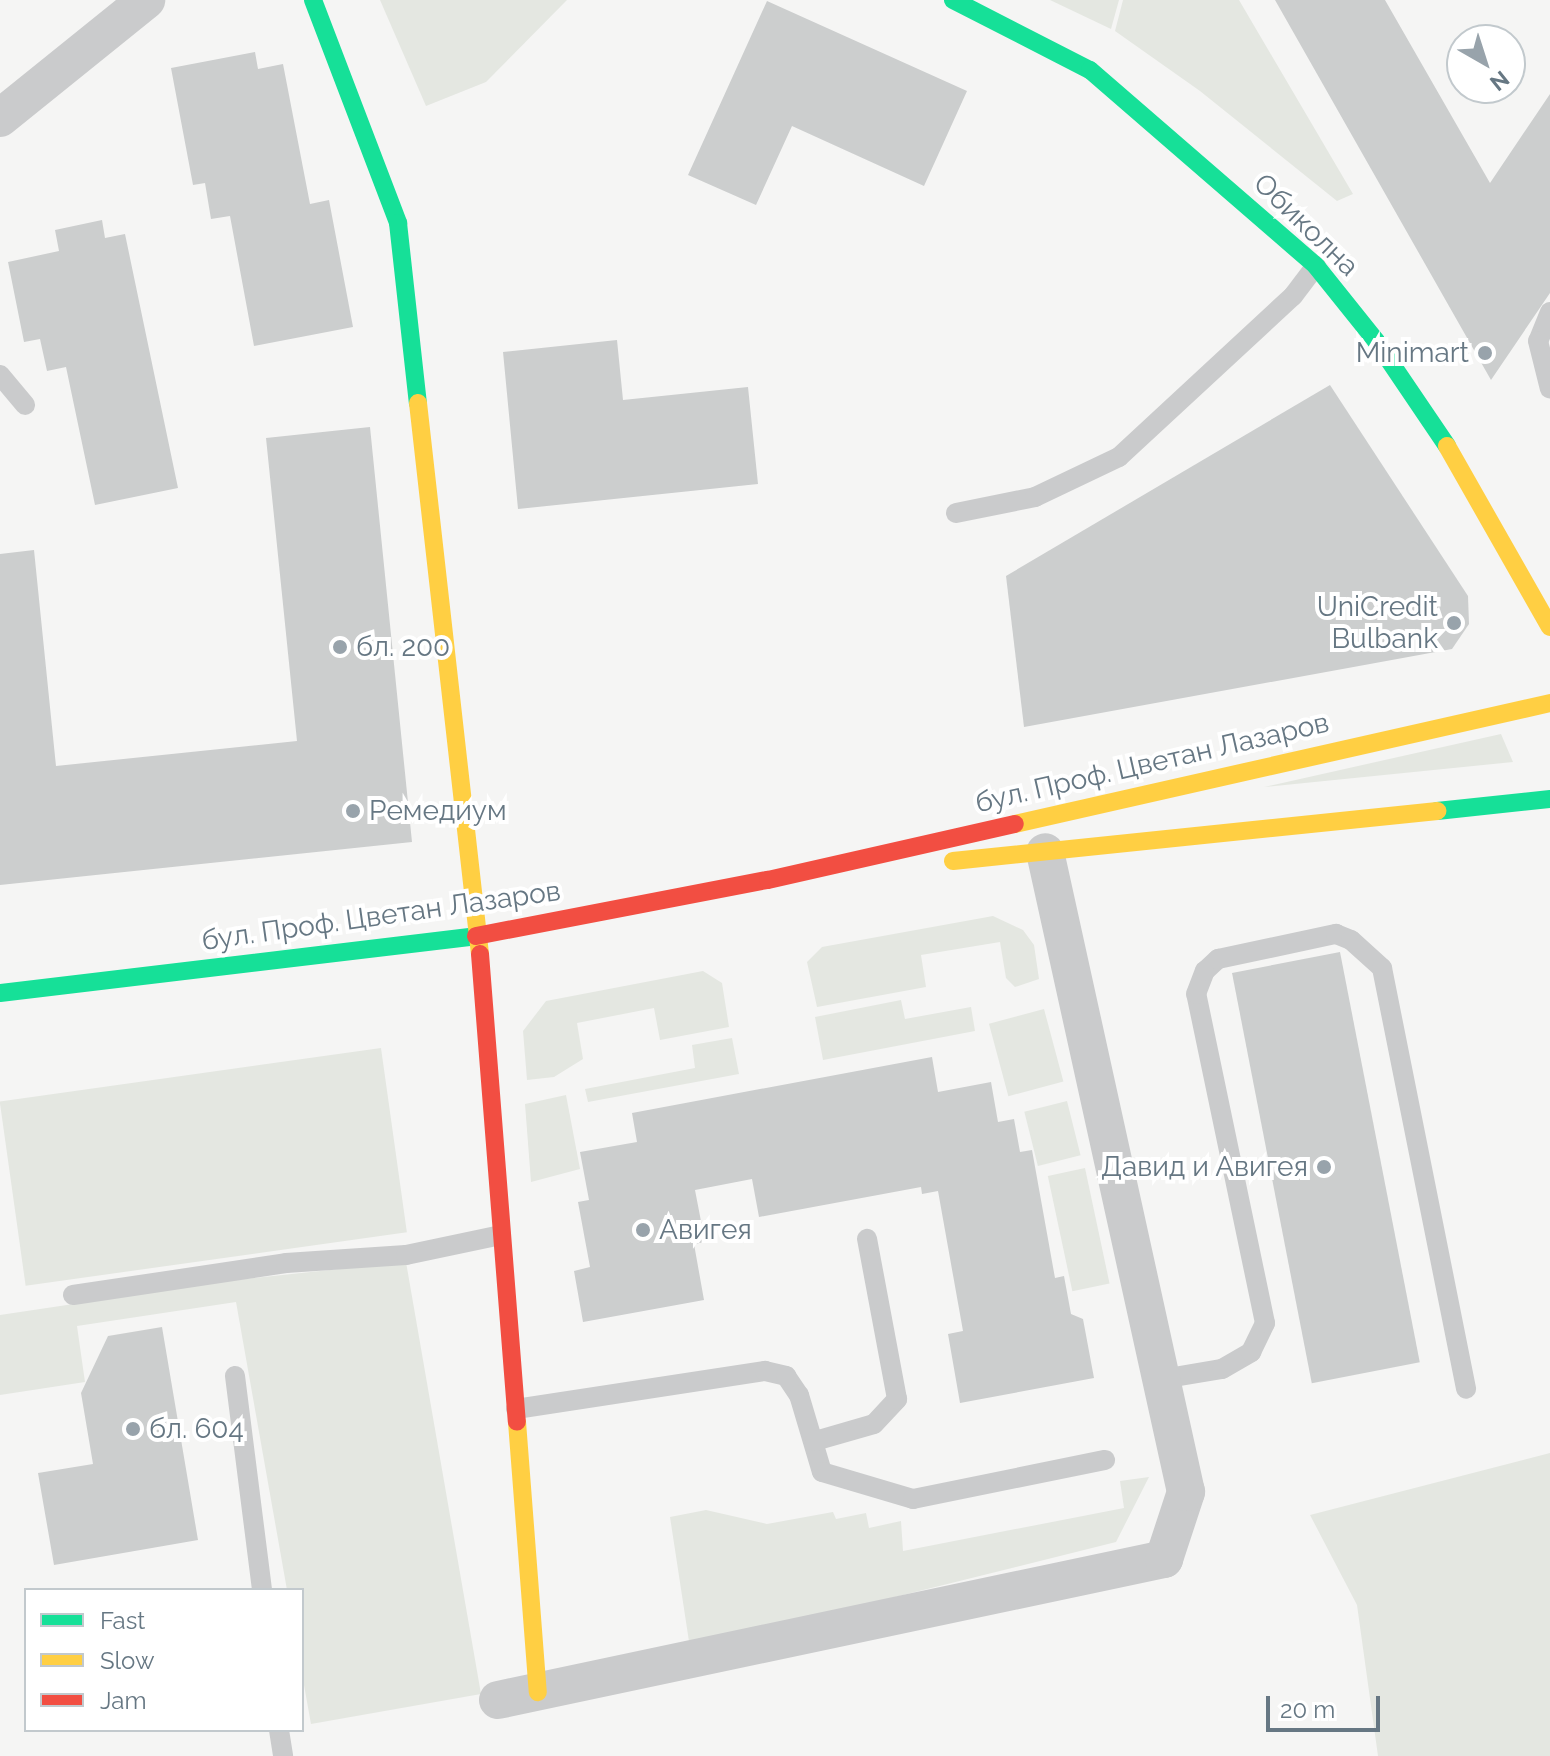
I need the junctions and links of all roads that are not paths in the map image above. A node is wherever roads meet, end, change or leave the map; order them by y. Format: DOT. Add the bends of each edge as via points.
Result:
graph roads {
  1 [pos="146,0"];
  2 [pos="313,0"];
  3 [pos="953,0"];
  4 [pos="0,118"];
  5 [pos="1316,266"];
  6 [pos="1550,312"];
  7 [pos="0,375"];
  8 [pos="1550,389"];
  9 [pos="25,405"];
  10 [pos="956,513"];
  11 [pos="1550,627"];
  12 [pos="1550,703"];
  13 [pos="1550,799"];
  14 [pos="1045,852"];
  15 [pos="768,880"];
  16 [pos="479,936"];
  17 [pos="0,993"];
  18 [pos="501,1235"];
  19 [pos="867,1239"];
  20 [pos="73,1295"];
  21 [pos="235,1376"];
  22 [pos="1162,1379"];
  23 [pos="1466,1389"];
  24 [pos="516,1409"];
  25 [pos="815,1441"];
  26 [pos="1105,1460"];
  27 [pos="262,1588"];
  28 [pos="538,1692"];
  29 [pos="498,1700"];
  30 [pos="279,1732"];
  31 [pos="283,1756"];
  1 -- 4 [label="street"];
  2 -- 16 [label="street" via="398,223"];
  3 -- 5 [label="street, Обиколна" via="1090,70"];
  5 -- 10 [label="lane" via="1293,296 1119,457 1035,497"];
  5 -- 11 [label="street, Обиколна" via="1376,341 1451,452"];
  6 -- 8 [label="lane" via="1538,341"];
  7 -- 9 [label="lane"];
  12 -- 15 [label="street, бул. Проф. Цветан Лазаров"];
  13 -- 14 [label="street, бул. Проф. Цветан Лазаров"];
  14 -- 15 [label="street, бул. Проф. Цветан Лазаров"];
  14 -- 22 [label="street"];
  15 -- 16 [label="street, бул. Проф. Цветан Лазаров"];
  16 -- 17 [label="street, бул. Проф. Цветан Лазаров"];
  16 -- 18 [label="street"];
  18 -- 20 [label="lane" via="406,1255 286,1263"];
  18 -- 24 [label="street"];
  19 -- 25 [label="lane" via="897,1399 874,1424"];
  21 -- 27 [label="lane"];
  22 -- 23 [label="lane" via="1222,1369 1251,1352 1265,1323 1196,994 1205,971 1218,959 1336,934 1351,940 1382,968"];
  22 -- 28 [label="street" via="1186,1492 1164,1559"];
  24 -- 25 [label="lane" via="765,1371 786,1376"];
  24 -- 28 [label="street"];
  25 -- 26 [label="lane" via="822,1472 913,1499"];
  28 -- 29 [label="street"];
  30 -- 31 [label="lane"];
}
